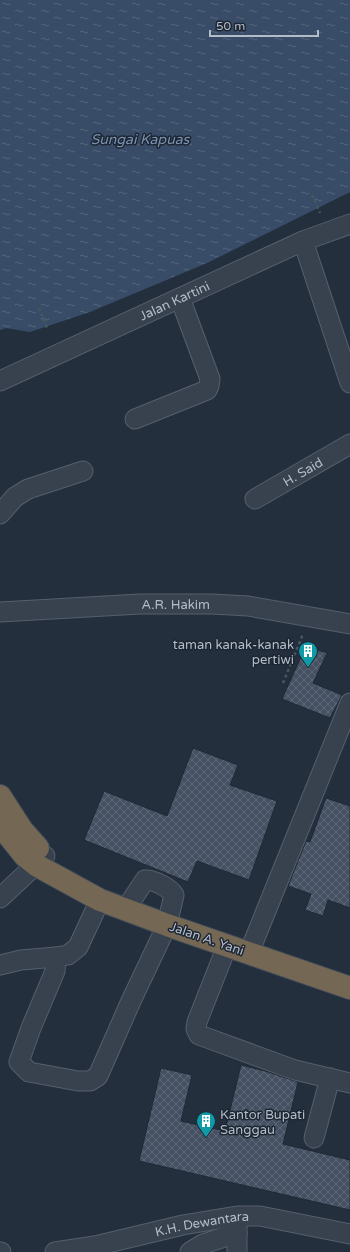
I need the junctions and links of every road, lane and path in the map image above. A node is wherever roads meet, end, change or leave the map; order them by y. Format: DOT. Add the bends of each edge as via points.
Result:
graph roads {
  1 [pos="312,195"];
  2 [pos="320,213"];
  3 [pos="350,224"];
  4 [pos="303,241"];
  5 [pos="180,298"];
  6 [pos="39,308"];
  7 [pos="47,328"];
  8 [pos="0,381"];
  9 [pos="350,383"];
  10 [pos="135,419"];
  11 [pos="348,451"];
  12 [pos="83,471"];
  13 [pos="255,499"];
  14 [pos="0,514"];
  15 [pos="0,612"];
  16 [pos="350,624"];
  17 [pos="303,634"];
  18 [pos="283,683"];
  19 [pos="350,703"];
  20 [pos="0,796"];
  21 [pos="0,825"];
  22 [pos="41,860"];
  23 [pos="0,898"];
  24 [pos="100,900"];
  25 [pos="125,910"];
  26 [pos="167,925"];
  27 [pos="227,946"];
  28 [pos="249,953"];
  29 [pos="56,957"];
  30 [pos="0,965"];
  31 [pos="350,988"];
  32 [pos="330,1078"];
  33 [pos="350,1082"];
  34 [pos="314,1138"];
  35 [pos="237,1224"];
  36 [pos="350,1234"];
  37 [pos="55,1252"];
  38 [pos="190,1252"];
  39 [pos="237,1252"];
  1 -- 2 [label="path"];
  3 -- 4 [label="street, Jalan Kartini"];
  4 -- 5 [label="street, Jalan Kartini"];
  4 -- 9 [label="street"];
  5 -- 8 [label="street, Jalan Kartini"];
  5 -- 10 [label="street" via="210,380 209,386 207,390"];
  6 -- 7 [label="path"];
  11 -- 13 [label="street, H. Said"];
  12 -- 14 [label="street" via="28,489 15,497"];
  15 -- 16 [label="street, A.R. Hakim" via="189,603 248,606"];
  17 -- 18 [label="path"];
  19 -- 28 [label="street"];
  20 -- 22 [label="highway, Jalan A. Yani"];
  21 -- 22 [label="highway, Jalan A. Yani" via="16,846"];
  22 -- 23 [label="street"];
  22 -- 24 [label="highway, Jalan A. Yani" via="67,882"];
  24 -- 25 [label="highway, Jalan A. Yani"];
  24 -- 29 [label="street" via="78,947 68,954"];
  25 -- 26 [label="highway, Jalan A. Yani"];
  25 -- 26 [label="street" via="142,883 150,880 172,891 174,895"];
  26 -- 27 [label="highway, Jalan A. Yani"];
  26 -- 29 [label="street" via="98,1076 90,1081 29,1072 19,1062 55,971"];
  27 -- 28 [label="highway, Jalan A. Yani"];
  27 -- 32 [label="street" via="197,1022 196,1029 199,1035 295,1070"];
  28 -- 31 [label="highway, Jalan A. Yani"];
  29 -- 30 [label="street"];
  32 -- 33 [label="street"];
  32 -- 34 [label="street"];
  35 -- 36 [label="street, K.H. Dewantara" via="260,1216"];
  35 -- 37 [label="street, K.H. Dewantara" via="184,1225 95,1246"];
  35 -- 38 [label="street"];
  35 -- 39 [label="street"];
}
